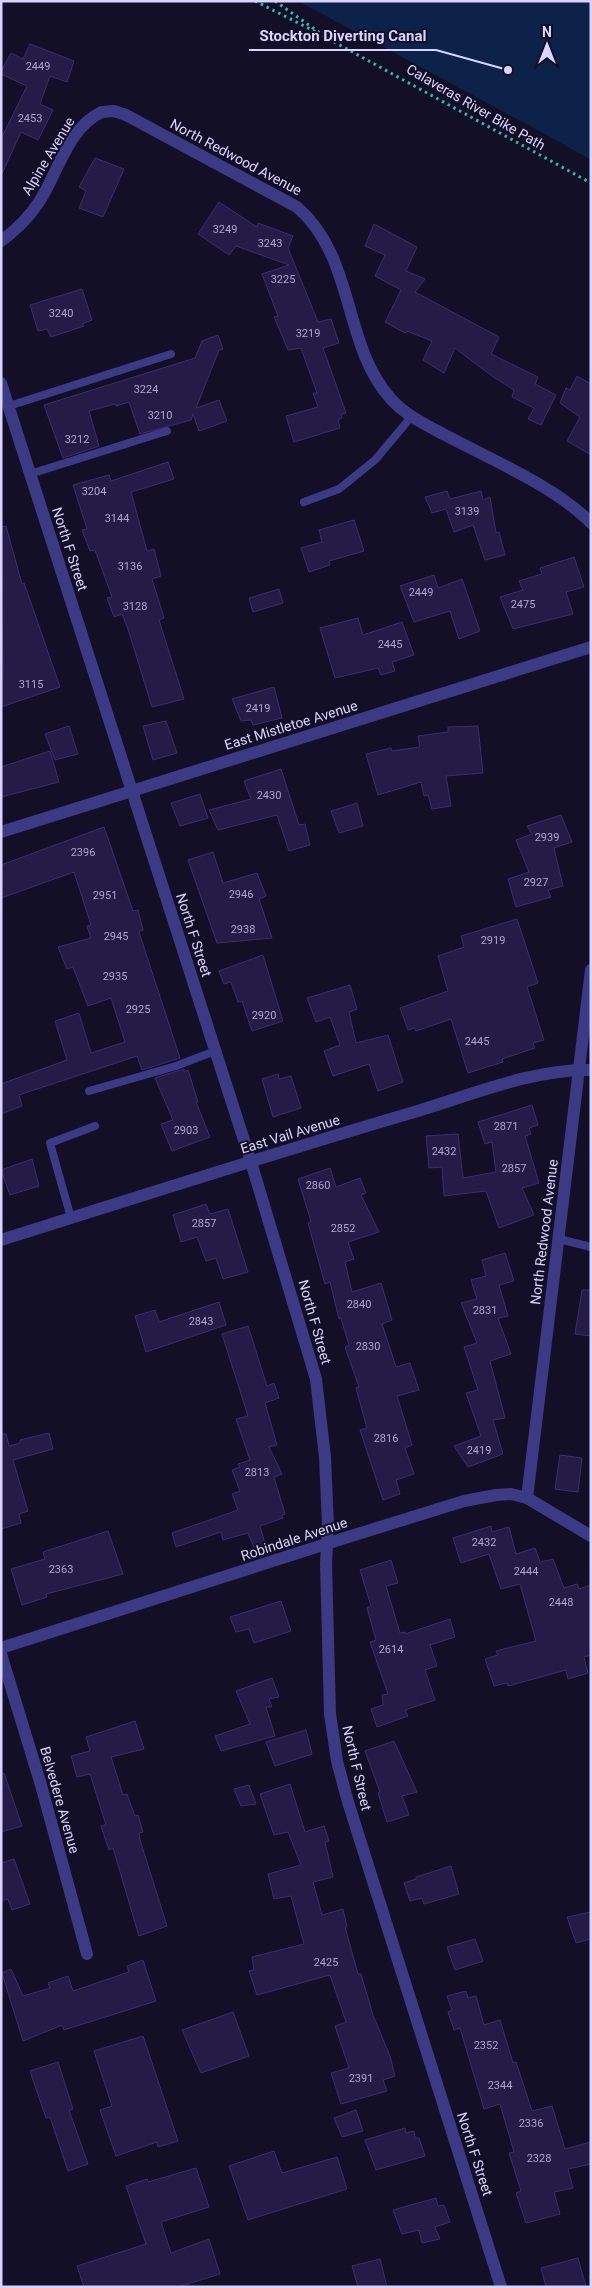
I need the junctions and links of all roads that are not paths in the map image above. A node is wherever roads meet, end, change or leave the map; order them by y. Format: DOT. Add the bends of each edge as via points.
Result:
graph roads {
  1 [pos="102,112"];
  2 [pos="1,241"];
  3 [pos="171,354"];
  4 [pos="1,383"];
  5 [pos="9,406"];
  6 [pos="412,416"];
  7 [pos="167,432"];
  8 [pos="30,474"];
  9 [pos="304,502"];
  10 [pos="591,522"];
  11 [pos="591,647"];
  12 [pos="131,791"];
  13 [pos="1,832"];
  14 [pos="591,970"];
  15 [pos="215,1051"];
  16 [pos="585,1070"];
  17 [pos="89,1091"];
  18 [pos="95,1126"];
  19 [pos="251,1162"];
  20 [pos="71,1218"];
  21 [pos="1,1240"];
  22 [pos="559,1240"];
  23 [pos="591,1247"];
  24 [pos="527,1498"];
  25 [pos="591,1536"];
  26 [pos="327,1544"];
  27 [pos="1,1648"];
  28 [pos="1,1654"];
  29 [pos="87,1954"];
  30 [pos="501,2287"];
  1 -- 2 [label="street, Alpine Avenue" via="91,117 79,129 39,203 15,231"];
  1 -- 6 [label="street, North Redwood Avenue" via="126,115 271,191 306,214 318,228 336,263 370,368 392,400"];
  3 -- 5 [label="lane"];
  4 -- 5 [label="street, North F Street"];
  5 -- 8 [label="street, North F Street"];
  6 -- 9 [label="lane" via="375,460 339,489"];
  6 -- 10 [label="street, North Redwood Avenue" via="561,498"];
  7 -- 8 [label="lane"];
  8 -- 12 [label="street, North F Street"];
  11 -- 12 [label="street, East Mistletoe Avenue"];
  12 -- 13 [label="street, East Mistletoe Avenue"];
  12 -- 15 [label="street, North F Street"];
  14 -- 16 [label="street, North Redwood Avenue"];
  15 -- 17 [label="lane"];
  15 -- 19 [label="street, North F Street"];
  16 -- 19 [label="street, East Vail Avenue" via="550,1073 522,1080"];
  16 -- 22 [label="street, North Redwood Avenue"];
  18 -- 20 [label="lane" via="50,1143"];
  19 -- 20 [label="street, East Vail Avenue"];
  19 -- 26 [label="street, North F Street" via="316,1379 325,1457"];
  20 -- 21 [label="street, East Vail Avenue"];
  22 -- 23 [label="lane"];
  22 -- 24 [label="street, North Redwood Avenue"];
  24 -- 25 [label="street, Robindale Avenue"];
  24 -- 26 [label="street, Robindale Avenue" via="511,1494 464,1502"];
  26 -- 27 [label="street, Robindale Avenue"];
  26 -- 30 [label="street, North F Street" via="330,1714 337,1761"];
  28 -- 29 [label="street, Belvedere Avenue"];
}
